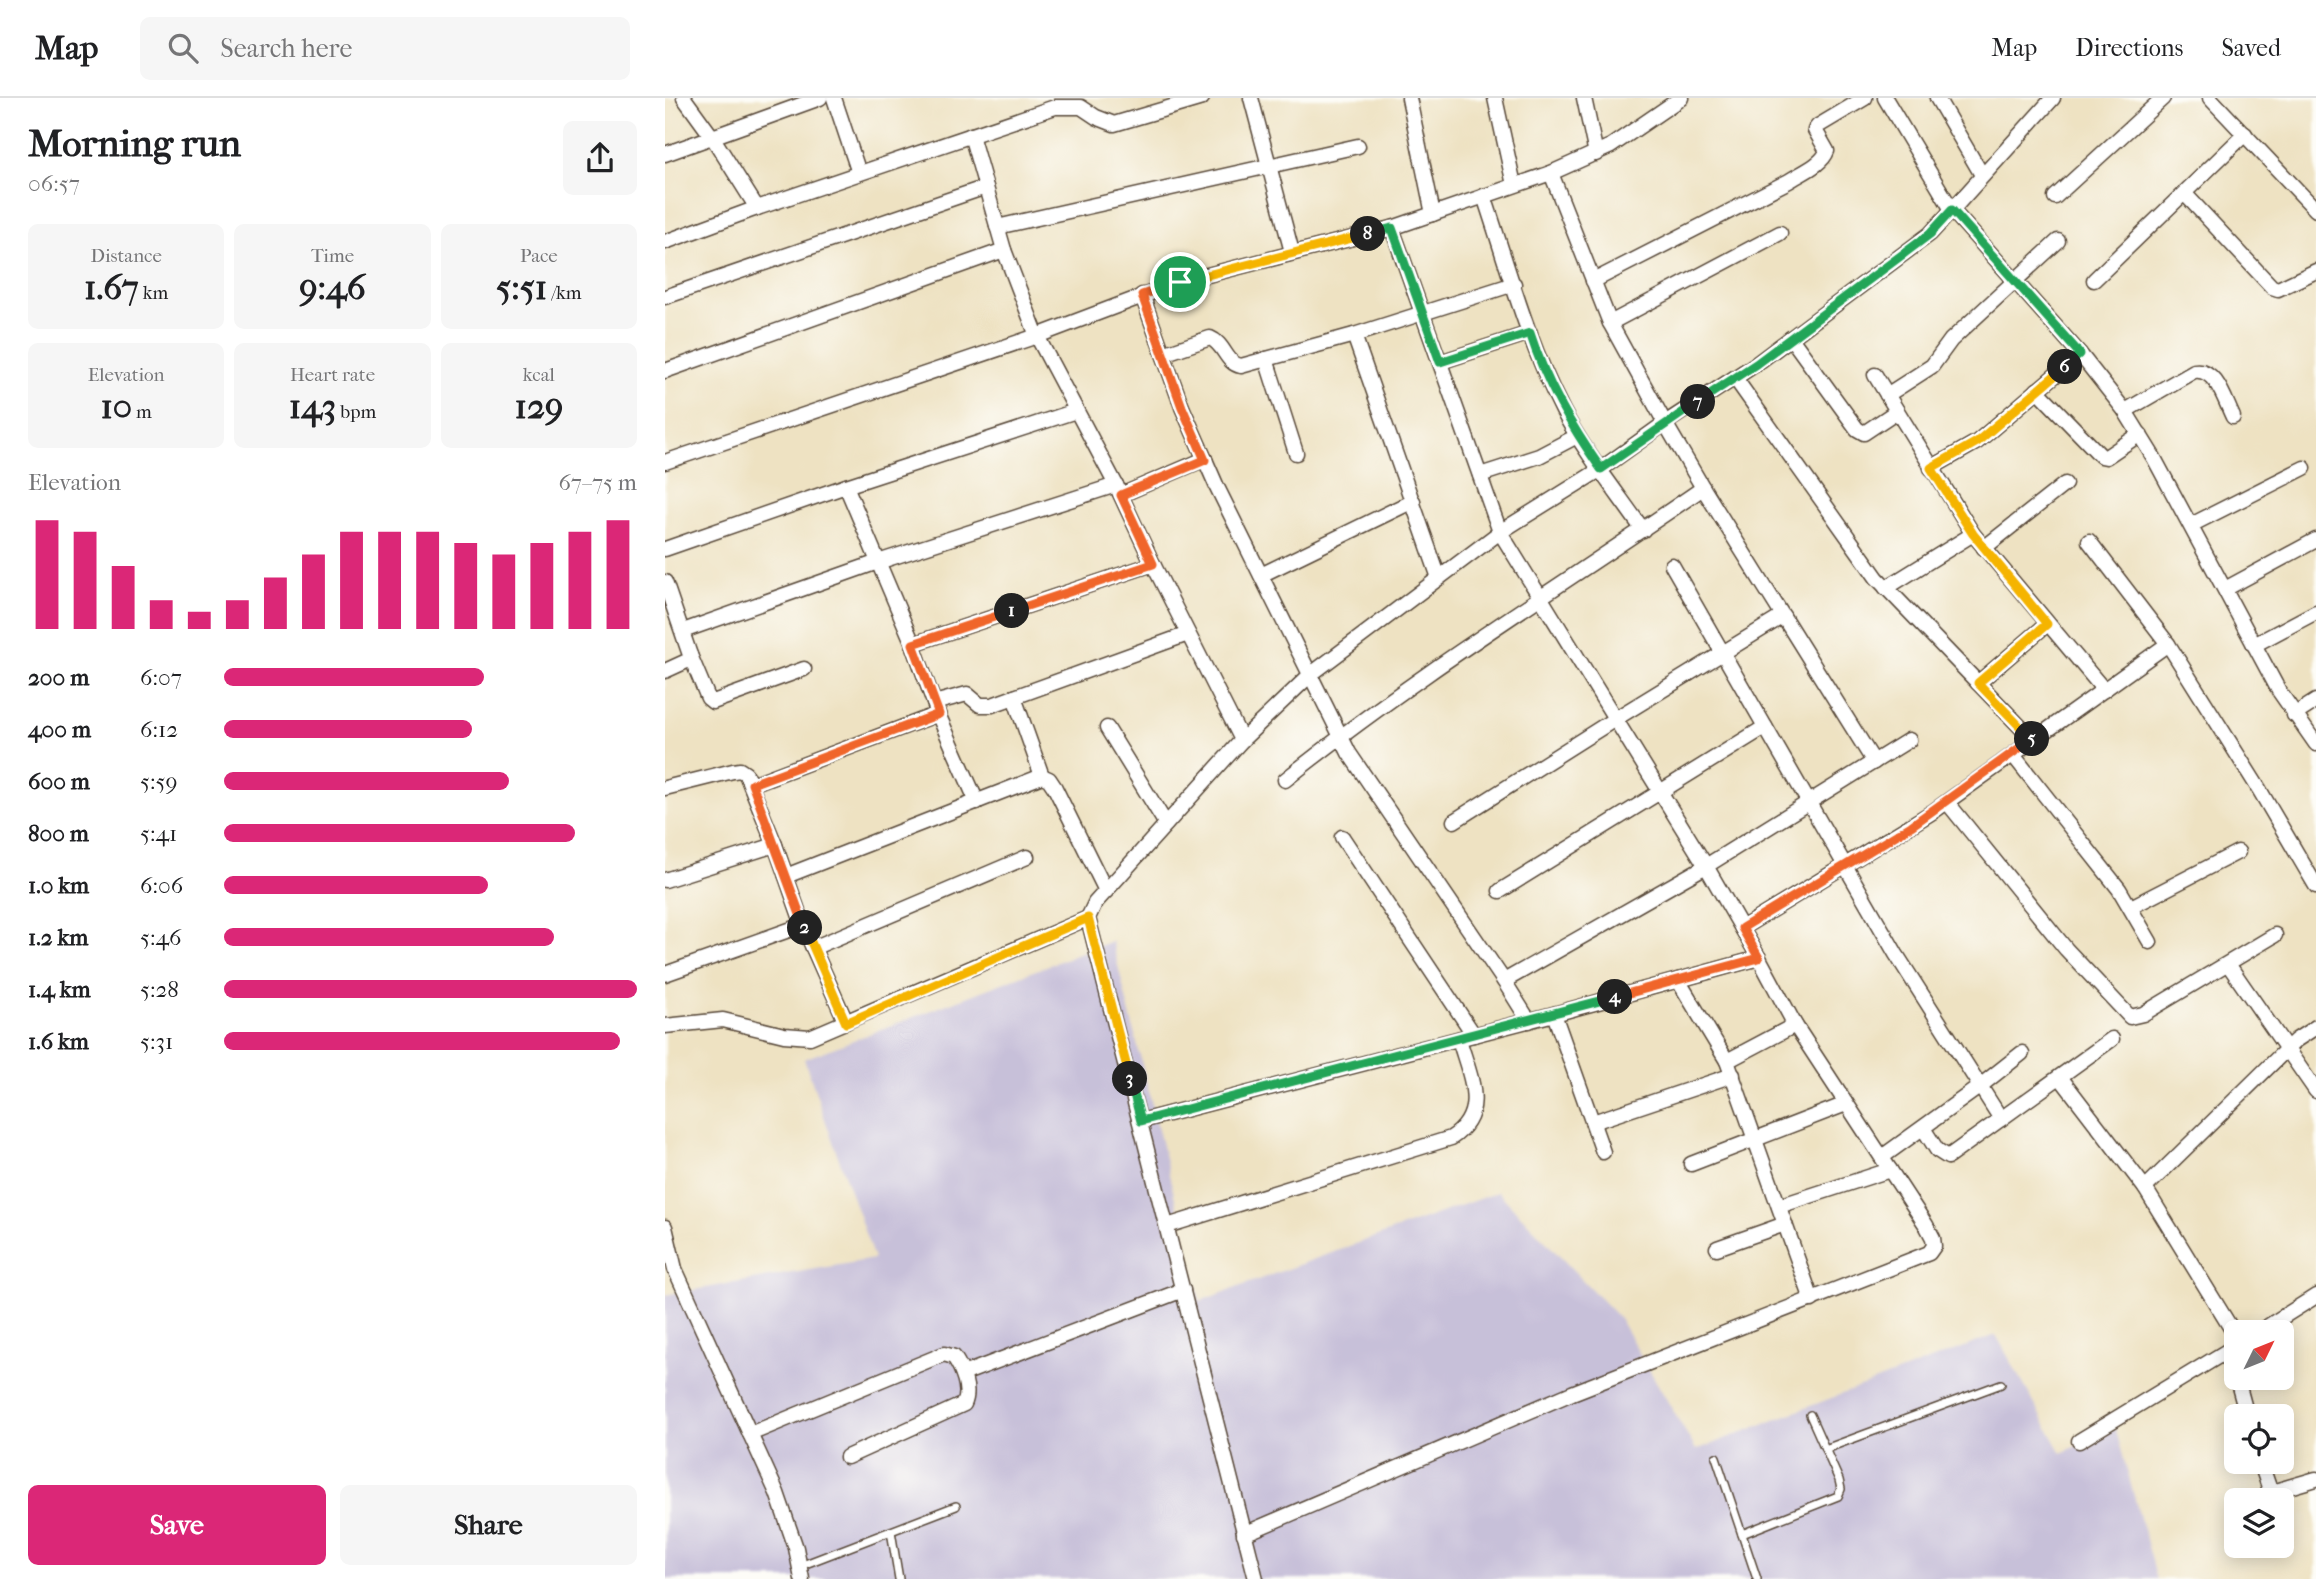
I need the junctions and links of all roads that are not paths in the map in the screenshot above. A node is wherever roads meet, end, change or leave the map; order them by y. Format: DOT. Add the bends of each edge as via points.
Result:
graph roads {
  1 [pos="684,98"];
  2 [pos="820,98"];
  3 [pos="834,98"];
  4 [pos="1202,98"];
  5 [pos="1251,98"];
  6 [pos="1409,98"];
  7 [pos="1495,98"];
  8 [pos="1584,98"];
  9 [pos="1681,98"];
  10 [pos="1865,98"];
  11 [pos="1885,98"];
  12 [pos="1937,98"];
  13 [pos="2163,98"];
  14 [pos="2210,98"];
  15 [pos="2051,99"];
  16 [pos="1848,102"];
  17 [pos="2245,134"];
  18 [pos="971,135"];
  19 [pos="713,138"];
  20 [pos="1358,146"];
  21 [pos="1597,154"];
  22 [pos="665,155"];
  23 [pos="1269,165"];
  24 [pos="859,173"];
  25 [pos="1551,173"];
  26 [pos="1982,174"];
  27 [pos="1514,185"];
  28 [pos="986,187"];
  29 [pos="2185,194"];
  30 [pos="1484,196"];
  31 [pos="2055,197"];
  32 [pos="757,208"];
  33 [pos="1952,210"];
  34 [pos="2316,210"];
  35 [pos="1433,214"];
  36 [pos="997,227"];
  37 [pos="1392,228"];
  38 [pos="1780,233"];
  39 [pos="2058,241"];
  40 [pos="665,243"];
  41 [pos="1004,250"];
  42 [pos="1292,252"];
  43 [pos="2316,271"];
  44 [pos="2094,280"];
  45 [pos="1593,281"];
  46 [pos="2016,281"];
  47 [pos="1514,284"];
  48 [pos="1142,295"];
  49 [pos="665,297"];
  50 [pos="1422,312"];
  51 [pos="1610,323"];
  52 [pos="1530,333"];
  53 [pos="1355,335"];
  54 [pos="1037,336"];
  55 [pos="1791,338"];
  56 [pos="1163,354"];
  57 [pos="2080,354"];
  58 [pos="1266,359"];
  59 [pos="1440,362"];
  60 [pos="665,371"];
  61 [pos="1875,375"];
  62 [pos="1735,378"];
  63 [pos="2037,390"];
  64 [pos="1887,396"];
  65 [pos="1076,411"];
  66 [pos="1897,411"];
  67 [pos="2125,411"];
  68 [pos="2233,417"];
  69 [pos="1665,423"];
  70 [pos="2140,434"];
  71 [pos="1577,436"];
  72 [pos="1296,453"];
  73 [pos="1205,460"];
  74 [pos="665,462"];
  75 [pos="1931,468"];
  76 [pos="2304,468"];
  77 [pos="1601,469"];
  78 [pos="1480,475"];
  79 [pos="2065,484"];
  80 [pos="846,486"];
  81 [pos="1703,488"];
  82 [pos="1118,490"];
  83 [pos="1413,501"];
  84 [pos="2191,525"];
  85 [pos="1643,530"];
  86 [pos="1500,532"];
  87 [pos="1973,534"];
  88 [pos="2316,540"];
  89 [pos="2089,541"];
  90 [pos="1983,548"];
  91 [pos="665,550"];
  92 [pos="878,562"];
  93 [pos="1153,564"];
  94 [pos="1672,565"];
  95 [pos="1261,575"];
  96 [pos="1439,578"];
  97 [pos="665,582"];
  98 [pos="1886,588"];
  99 [pos="2225,589"];
  100 [pos="1541,596"];
  101 [pos="2316,612"];
  102 [pos="1783,616"];
  103 [pos="2047,624"];
  104 [pos="683,632"];
  105 [pos="1188,634"];
  106 [pos="913,644"];
  107 [pos="2168,644"];
  108 [pos="2254,645"];
  109 [pos="1723,653"];
  110 [pos="690,655"];
  111 [pos="804,669"];
  112 [pos="665,671"];
  113 [pos="1310,675"];
  114 [pos="1978,683"];
  115 [pos="2104,690"];
  116 [pos="1014,697"];
  117 [pos="2316,701"];
  118 [pos="936,709"];
  119 [pos="2294,715"];
  120 [pos="1615,719"];
  121 [pos="1765,727"];
  122 [pos="1107,728"];
  123 [pos="1341,736"];
  124 [pos="1242,740"];
  125 [pos="1909,740"];
  126 [pos="2033,740"];
  127 [pos="2316,744"];
  128 [pos="2013,755"];
  129 [pos="1874,762"];
  130 [pos="1042,776"];
  131 [pos="1285,780"];
  132 [pos="752,784"];
  133 [pos="665,788"];
  134 [pos="1661,793"];
  135 [pos="977,802"];
  136 [pos="1809,802"];
  137 [pos="1947,802"];
  138 [pos="1454,821"];
  139 [pos="1166,824"];
  140 [pos="1342,837"];
  141 [pos="775,845"];
  142 [pos="2238,852"];
  143 [pos="1027,857"];
  144 [pos="1706,866"];
  145 [pos="1845,866"];
  146 [pos="786,876"];
  147 [pos="665,880"];
  148 [pos="2316,887"];
  149 [pos="1106,891"];
  150 [pos="1500,891"];
  151 [pos="2131,907"];
  152 [pos="1088,918"];
  153 [pos="803,925"];
  154 [pos="1742,928"];
  155 [pos="2275,935"];
  156 [pos="2150,942"];
  157 [pos="813,948"];
  158 [pos="1759,958"];
  159 [pos="2228,964"];
  160 [pos="665,974"];
  161 [pos="1678,980"];
  162 [pos="1504,981"];
  163 [pos="1554,1014"];
  164 [pos="1528,1021"];
  165 [pos="846,1023"];
  166 [pos="1795,1025"];
  167 [pos="665,1026"];
  168 [pos="2316,1027"];
  169 [pos="1474,1035"];
  170 [pos="1459,1039"];
  171 [pos="2112,1040"];
  172 [pos="2285,1050"];
  173 [pos="2022,1053"];
  174 [pos="1727,1060"];
  175 [pos="1733,1075"];
  176 [pos="2060,1077"];
  177 [pos="1979,1087"];
  178 [pos="2316,1091"];
  179 [pos="1846,1104"];
  180 [pos="2001,1119"];
  181 [pos="1141,1121"];
  182 [pos="1593,1122"];
  183 [pos="1923,1128"];
  184 [pos="1756,1140"];
  185 [pos="1603,1152"];
  186 [pos="1886,1163"];
  187 [pos="1692,1164"];
  188 [pos="2145,1188"];
  189 [pos="1779,1206"];
  190 [pos="1785,1224"];
  191 [pos="1167,1226"];
  192 [pos="665,1227"];
  193 [pos="1717,1248"];
  194 [pos="1184,1290"];
  195 [pos="2316,1296"];
  196 [pos="1812,1300"];
  197 [pos="2278,1320"];
  198 [pos="2224,1326"];
  199 [pos="2224,1350"];
  200 [pos="963,1374"];
  201 [pos="2001,1384"];
  202 [pos="1810,1415"];
  203 [pos="750,1434"];
  204 [pos="2079,1441"];
  205 [pos="1825,1449"];
  206 [pos="847,1457"];
  207 [pos="1716,1457"];
  208 [pos="2264,1474"];
  209 [pos="2316,1479"];
  210 [pos="956,1506"];
  211 [pos="891,1531"];
  212 [pos="1244,1534"];
  213 [pos="1742,1534"];
  214 [pos="801,1573"];
  215 [pos="899,1579"];
  216 [pos="1256,1579"];
  217 [pos="1756,1579"];
  1 -- 19 [label="street"];
  2 -- 19 [label="street"];
  3 -- 24 [label="street"];
  4 -- 18 [label="street" via="1114,124 1081,107 1055,107"];
  5 -- 23 [label="street"];
  6 -- 35 [label="street"];
  7 -- 27 [label="street"];
  8 -- 21 [label="street"];
  9 -- 21 [label="street"];
  10 -- 16 [label="street"];
  11 -- 33 [label="street"];
  12 -- 26 [label="street"];
  13 -- 31 [label="street"];
  14 -- 17 [label="street"];
  15 -- 26 [label="street"];
  16 -- 45 [label="street" via="1815,130 1827,151 1817,163"];
  17 -- 29 [label="street"];
  17 -- 34 [label="street"];
  18 -- 24 [label="street"];
  18 -- 28 [label="street"];
  19 -- 22 [label="street"];
  19 -- 32 [label="street"];
  20 -- 23 [label="street"];
  21 -- 25 [label="street"];
  23 -- 36 [label="street"];
  23 -- 42 [label="street"];
  24 -- 32 [label="street"];
  25 -- 27 [label="street"];
  25 -- 45 [label="street"];
  26 -- 33 [label="street"];
  27 -- 30 [label="street"];
  28 -- 36 [label="street"];
  28 -- 49 [label="street"];
  29 -- 43 [label="street" via="2272,287 2278,289"];
  29 -- 44 [label="street"];
  30 -- 35 [label="street"];
  30 -- 47 [label="street"];
  32 -- 40 [label="street"];
  33 -- 46 [label="street"];
  33 -- 55 [label="street" via="1930,234"];
  35 -- 37 [label="street"];
  36 -- 41 [label="street"];
  37 -- 42 [label="street"];
  37 -- 50 [label="street"];
  38 -- 51 [label="street"];
  39 -- 46 [label="street"];
  41 -- 54 [label="street"];
  41 -- 60 [label="street"];
  42 -- 48 [label="street"];
  45 -- 51 [label="street"];
  46 -- 57 [label="street"];
  46 -- 64 [label="street" via="1951,340 1932,366"];
  47 -- 50 [label="street"];
  47 -- 52 [label="street"];
  48 -- 54 [label="street"];
  48 -- 56 [label="street"];
  50 -- 53 [label="street"];
  50 -- 59 [label="street"];
  51 -- 69 [label="street"];
  52 -- 59 [label="street"];
  52 -- 71 [label="street"];
  53 -- 58 [label="street"];
  53 -- 83 [label="street"];
  54 -- 65 [label="street"];
  54 -- 74 [label="street"];
  55 -- 62 [label="street"];
  55 -- 66 [label="street" via="1857,429 1871,430"];
  56 -- 58 [label="street" via="1210,338 1218,341 1234,365"];
  56 -- 73 [label="street"];
  57 -- 63 [label="street"];
  57 -- 67 [label="street"];
  58 -- 72 [label="street"];
  59 -- 78 [label="street"];
  61 -- 64 [label="street"];
  62 -- 69 [label="street"];
  62 -- 98 [label="street"];
  63 -- 70 [label="street" via="2101,456"];
  63 -- 75 [label="street" via="1977,442"];
  64 -- 66 [label="street"];
  65 -- 80 [label="street"];
  65 -- 82 [label="street"];
  66 -- 75 [label="street"];
  67 -- 68 [label="street" via="2201,370 2215,380"];
  67 -- 70 [label="street"];
  69 -- 77 [label="street"];
  69 -- 81 [label="street"];
  70 -- 84 [label="street"];
  71 -- 77 [label="street"];
  71 -- 78 [label="street" via="1539,456"];
  73 -- 82 [label="street"];
  73 -- 95 [label="street"];
  75 -- 87 [label="street"];
  76 -- 84 [label="street"];
  77 -- 85 [label="street"];
  77 -- 86 [label="street"];
  78 -- 86 [label="street"];
  79 -- 90 [label="street"];
  80 -- 91 [label="street"];
  80 -- 92 [label="street"];
  81 -- 85 [label="street"];
  81 -- 102 [label="street"];
  82 -- 92 [label="street"];
  82 -- 93 [label="street"];
  83 -- 95 [label="street"];
  83 -- 96 [label="street"];
  84 -- 99 [label="street"];
  85 -- 100 [label="street"];
  86 -- 96 [label="street"];
  86 -- 100 [label="street"];
  87 -- 90 [label="street"];
  87 -- 98 [label="street"];
  88 -- 99 [label="street"];
  89 -- 107 [label="street"];
  90 -- 103 [label="street"];
  92 -- 104 [label="street"];
  92 -- 106 [label="street"];
  93 -- 105 [label="street"];
  93 -- 106 [label="street"];
  94 -- 109 [label="street"];
  95 -- 113 [label="street"];
  96 -- 113 [label="street"];
  97 -- 104 [label="street"];
  98 -- 114 [label="street"];
  99 -- 108 [label="street"];
  100 -- 120 [label="street"];
  100 -- 123 [label="street"];
  101 -- 108 [label="street"];
  102 -- 109 [label="street"];
  102 -- 129 [label="street"];
  103 -- 114 [label="street"];
  103 -- 115 [label="street"];
  104 -- 110 [label="street"];
  105 -- 116 [label="street"];
  105 -- 124 [label="street"];
  106 -- 118 [label="street"];
  107 -- 115 [label="street"];
  107 -- 148 [label="street"];
  108 -- 119 [label="street"];
  109 -- 120 [label="street"];
  109 -- 121 [label="street"];
  110 -- 111 [label="street" via="713,702"];
  110 -- 112 [label="street" via="689,660"];
  113 -- 123 [label="street"];
  113 -- 124 [label="street"];
  114 -- 126 [label="street"];
  115 -- 126 [label="street"];
  116 -- 118 [label="street" via="984,706 967,694"];
  116 -- 130 [label="street"];
  117 -- 119 [label="street"];
  118 -- 132 [label="street"];
  118 -- 135 [label="street"];
  119 -- 127 [label="street"];
  120 -- 134 [label="street"];
  120 -- 138 [label="street"];
  121 -- 134 [label="street"];
  121 -- 136 [label="street"];
  122 -- 139 [label="street"];
  123 -- 131 [label="street"];
  123 -- 162 [label="street"];
  124 -- 139 [label="street"];
  125 -- 129 [label="street"];
  126 -- 128 [label="street"];
  128 -- 137 [label="street"];
  128 -- 151 [label="street"];
  129 -- 136 [label="street"];
  130 -- 135 [label="street"];
  130 -- 149 [label="street" via="1055,788"];
  132 -- 133 [label="street" via="740,770"];
  132 -- 141 [label="street"];
  134 -- 144 [label="street"];
  134 -- 150 [label="street"];
  135 -- 146 [label="street"];
  136 -- 144 [label="street"];
  136 -- 145 [label="street"];
  137 -- 145 [label="street"];
  137 -- 159 [label="street" via="2066,949 2130,1017 2143,1014"];
  139 -- 149 [label="street"];
  140 -- 169 [label="street"];
  141 -- 146 [label="street"];
  141 -- 147 [label="street"];
  142 -- 151 [label="street"];
  143 -- 157 [label="street"];
  144 -- 154 [label="street"];
  144 -- 162 [label="street"];
  145 -- 154 [label="street"];
  145 -- 177 [label="street"];
  146 -- 153 [label="street"];
  149 -- 152 [label="street"];
  151 -- 156 [label="street"];
  152 -- 165 [label="street"];
  152 -- 181 [label="street"];
  153 -- 157 [label="street"];
  153 -- 160 [label="street"];
  154 -- 158 [label="street"];
  155 -- 159 [label="street"];
  157 -- 165 [label="street"];
  158 -- 161 [label="street"];
  158 -- 166 [label="street"];
  159 -- 172 [label="street"];
  161 -- 163 [label="street"];
  161 -- 174 [label="street"];
  162 -- 164 [label="street"];
  163 -- 164 [label="street"];
  163 -- 182 [label="street"];
  164 -- 169 [label="street"];
  165 -- 167 [label="street" via="810,1037 723,1020"];
  166 -- 174 [label="street"];
  166 -- 179 [label="street"];
  168 -- 172 [label="street"];
  169 -- 170 [label="street"];
  170 -- 181 [label="street"];
  170 -- 191 [label="street" via="1475,1094 1475,1106 1461,1131"];
  171 -- 176 [label="street"];
  172 -- 178 [label="street"];
  172 -- 188 [label="street"];
  173 -- 177 [label="street"];
  174 -- 175 [label="street"];
  175 -- 182 [label="street"];
  175 -- 184 [label="street"];
  176 -- 180 [label="street"];
  176 -- 188 [label="street"];
  177 -- 180 [label="street"];
  177 -- 183 [label="street"];
  179 -- 184 [label="street"];
  179 -- 186 [label="street"];
  180 -- 183 [label="street" via="1948,1157 1937,1150"];
  181 -- 191 [label="street"];
  182 -- 185 [label="street"];
  183 -- 186 [label="street"];
  184 -- 187 [label="street"];
  184 -- 189 [label="street"];
  186 -- 189 [label="street"];
  186 -- 196 [label="street" via="1926,1224 1934,1246 1929,1253"];
  188 -- 198 [label="street"];
  189 -- 190 [label="street"];
  190 -- 193 [label="street"];
  190 -- 196 [label="street"];
  191 -- 194 [label="street"];
  192 -- 203 [label="street" via="675,1269"];
  194 -- 200 [label="street"];
  194 -- 212 [label="street"];
  195 -- 197 [label="street"];
  196 -- 212 [label="street" via="1572,1393"];
  199 -- 204 [label="street"];
  200 -- 203 [label="street" via="954,1357 944,1354"];
  200 -- 206 [label="street" via="964,1404"];
  201 -- 205 [label="lane"];
  202 -- 205 [label="lane"];
  203 -- 214 [label="street" via="789,1524"];
  205 -- 213 [label="lane" via="1839,1480 1838,1496"];
  207 -- 213 [label="lane"];
  208 -- 209 [label="street" via="2275,1491"];
  210 -- 211 [label="lane"];
  211 -- 214 [label="lane"];
  211 -- 215 [label="lane"];
  212 -- 216 [label="street"];
  213 -- 217 [label="lane"];
}
